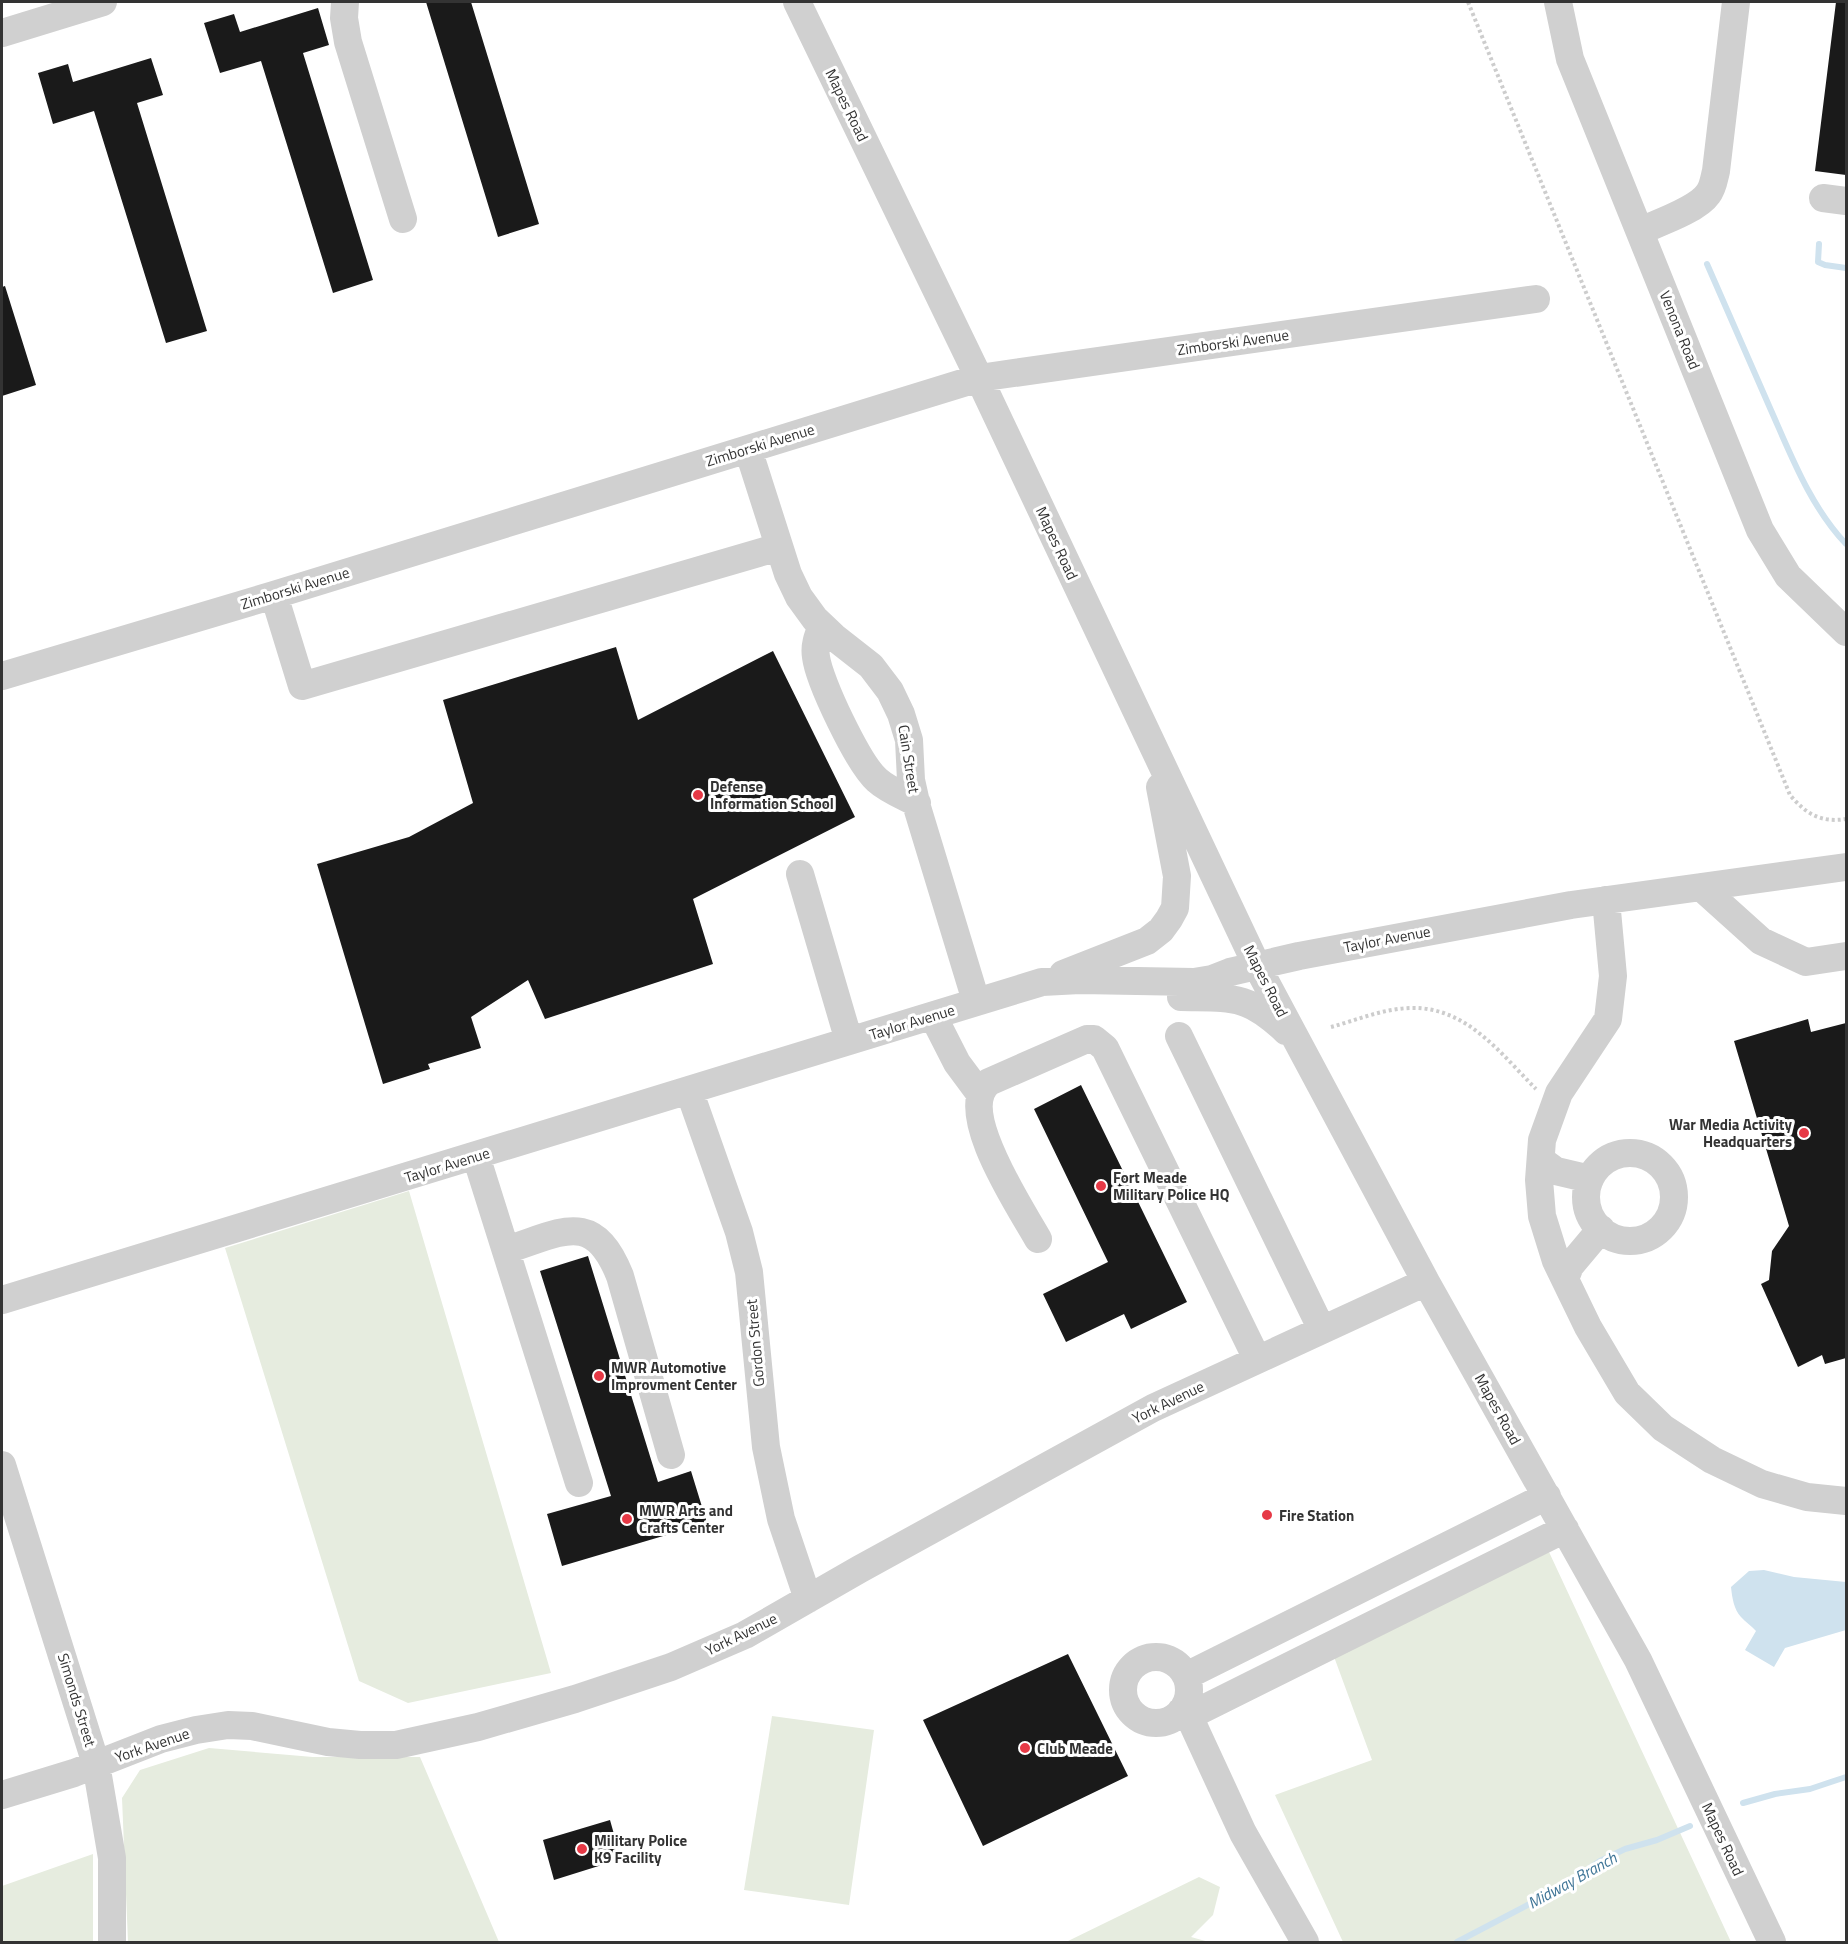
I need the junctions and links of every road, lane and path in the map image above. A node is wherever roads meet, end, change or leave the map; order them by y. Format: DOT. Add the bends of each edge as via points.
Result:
graph roads {
  1 [pos="103,2"];
  2 [pos="345,2"];
  3 [pos="797,2"];
  4 [pos="1468,2"];
  5 [pos="1558,2"];
  6 [pos="1736,2"];
  7 [pos="2,33"];
  8 [pos="403,219"];
  9 [pos="1640,231"];
  10 [pos="1536,299"];
  11 [pos="979,378"];
  12 [pos="748,449"];
  13 [pos="779,547"];
  14 [pos="274,595"];
  15 [pos="822,626"];
  16 [pos="1846,632"];
  17 [pos="2,676"];
  18 [pos="1145,728"];
  19 [pos="916,803"];
  20 [pos="1846,819"];
  21 [pos="1846,867"];
  22 [pos="800,874"];
  23 [pos="1701,887"];
  24 [pos="1606,900"];
  25 [pos="1846,956"];
  26 [pos="1257,966"];
  27 [pos="1042,982"];
  28 [pos="976,1001"];
  29 [pos="933,1016"];
  30 [pos="1331,1027"];
  31 [pos="1179,1036"];
  32 [pos="849,1041"];
  33 [pos="1298,1042"];
  34 [pos="689,1090"];
  35 [pos="1537,1090"];
  36 [pos="980,1094"];
  37 [pos="476,1156"];
  38 [pos="1541,1160"];
  39 [pos="1590,1179"];
  40 [pos="1601,1229"];
  41 [pos="1038,1239"];
  42 [pos="506,1250"];
  43 [pos="1565,1279"];
  44 [pos="1426,1282"];
  45 [pos="2,1300"];
  46 [pos="1322,1330"];
  47 [pos="1257,1359"];
  48 [pos="671,1455"];
  49 [pos="2,1466"];
  50 [pos="579,1483"];
  51 [pos="1546,1496"];
  52 [pos="1846,1501"];
  53 [pos="1565,1528"];
  54 [pos="808,1599"];
  55 [pos="1186,1676"];
  56 [pos="1185,1714"];
  57 [pos="96,1764"];
  58 [pos="2,1795"];
  59 [pos="112,1942"];
  60 [pos="1305,1942"];
  61 [pos="1772,1942"];
  1 -- 7 [label="street"];
  2 -- 8 [label="street" via="348,42"];
  3 -- 11 [label="street, Mapes Road"];
  4 -- 20 [label="path" via="1790,795 1802,809 1820,818"];
  5 -- 9 [label="street, Venona Road" via="1570,59"];
  6 -- 9 [label="street" via="1712,186 1707,196 1692,207"];
  9 -- 16 [label="street, Venona Road" via="1760,530 1788,576"];
  10 -- 11 [label="street, Zimborski Avenue"];
  11 -- 12 [label="street, Zimborski Avenue"];
  11 -- 18 [label="street, Mapes Road"];
  12 -- 13 [label="street, Cain Street"];
  12 -- 14 [label="street, Zimborski Avenue"];
  13 -- 14 [label="street" via="302,686"];
  13 -- 15 [label="street, Cain Street" via="799,597"];
  14 -- 17 [label="street, Zimborski Avenue"];
  15 -- 19 [label="street, Cain Street" via="871,666 890,691 909,740"];
  15 -- 19 [label="street" via="816,657 824,686 858,753 876,779"];
  18 -- 26 [label="street, Mapes Road"];
  18 -- 27 [label="street" via="1174,857 1175,908 1161,930 1148,941"];
  19 -- 28 [label="street, Cain Street"];
  21 -- 23 [label="street, Taylor Avenue"];
  22 -- 32 [label="street"];
  23 -- 24 [label="street, Taylor Avenue"];
  23 -- 25 [label="street" via="1761,941 1806,962"];
  24 -- 26 [label="street, Taylor Avenue"];
  24 -- 38 [label="street" via="1613,976 1608,1019 1559,1093 1542,1140"];
  26 -- 27 [label="street, Taylor Avenue" via="1194,982"];
  26 -- 33 [label="street, Mapes Road"];
  27 -- 28 [label="street, Taylor Avenue"];
  27 -- 33 [label="street" via="1134,996 1241,1000 1263,1010"];
  28 -- 29 [label="street, Taylor Avenue"];
  29 -- 32 [label="street, Taylor Avenue"];
  29 -- 36 [label="street" via="957,1063"];
  30 -- 35 [label="path" via="1412,1008 1441,1012 1471,1025"];
  31 -- 46 [label="street"];
  32 -- 34 [label="street, Taylor Avenue"];
  33 -- 44 [label="street, Mapes Road"];
  34 -- 37 [label="street, Taylor Avenue"];
  34 -- 54 [label="street, Gordon Street" via="739,1232 749,1272 766,1447 781,1519"];
  36 -- 41 [label="street" via="982,1129"];
  36 -- 47 [label="street" via="989,1082 1087,1039 1099,1041"];
  37 -- 42 [label="street"];
  37 -- 45 [label="street, Taylor Avenue"];
  38 -- 39 [label="street" via="1556,1171"];
  38 -- 43 [label="street" via="1542,1216"];
  39 -- 40 [label="street" via="1588,1209"];
  39 -- 40 [label="street" via="1610,1157 1640,1153 1654,1159 1672,1181 1673,1209 1657,1232 1631,1241 1617,1239"];
  40 -- 43 [label="street" via="1570,1266"];
  42 -- 48 [label="street" via="580,1230 593,1234 604,1245 620,1276"];
  42 -- 50 [label="street"];
  43 -- 52 [label="street" via="1627,1393 1663,1428 1712,1460 1762,1484 1807,1497"];
  44 -- 46 [label="street, York Avenue"];
  44 -- 51 [label="street, Mapes Road"];
  46 -- 47 [label="street, York Avenue"];
  47 -- 54 [label="street, York Avenue" via="1153,1408"];
  49 -- 57 [label="street, Simonds Street"];
  51 -- 53 [label="street, Mapes Road"];
  51 -- 55 [label="street"];
  53 -- 56 [label="street"];
  53 -- 61 [label="street, Mapes Road" via="1638,1660"];
  54 -- 57 [label="street, York Avenue" via="745,1635 671,1667 575,1699 437,1737 396,1745 360,1745 228,1725 161,1739"];
  55 -- 56 [label="street" via="1189,1695"];
  55 -- 56 [label="street" via="1173,1661 1148,1658 1136,1664 1123,1686 1124,1699 1139,1719 1165,1722"];
  56 -- 60 [label="street" via="1243,1833"];
  57 -- 58 [label="street, York Avenue"];
  57 -- 59 [label="street, Simonds Street" via="112,1858"];
}
